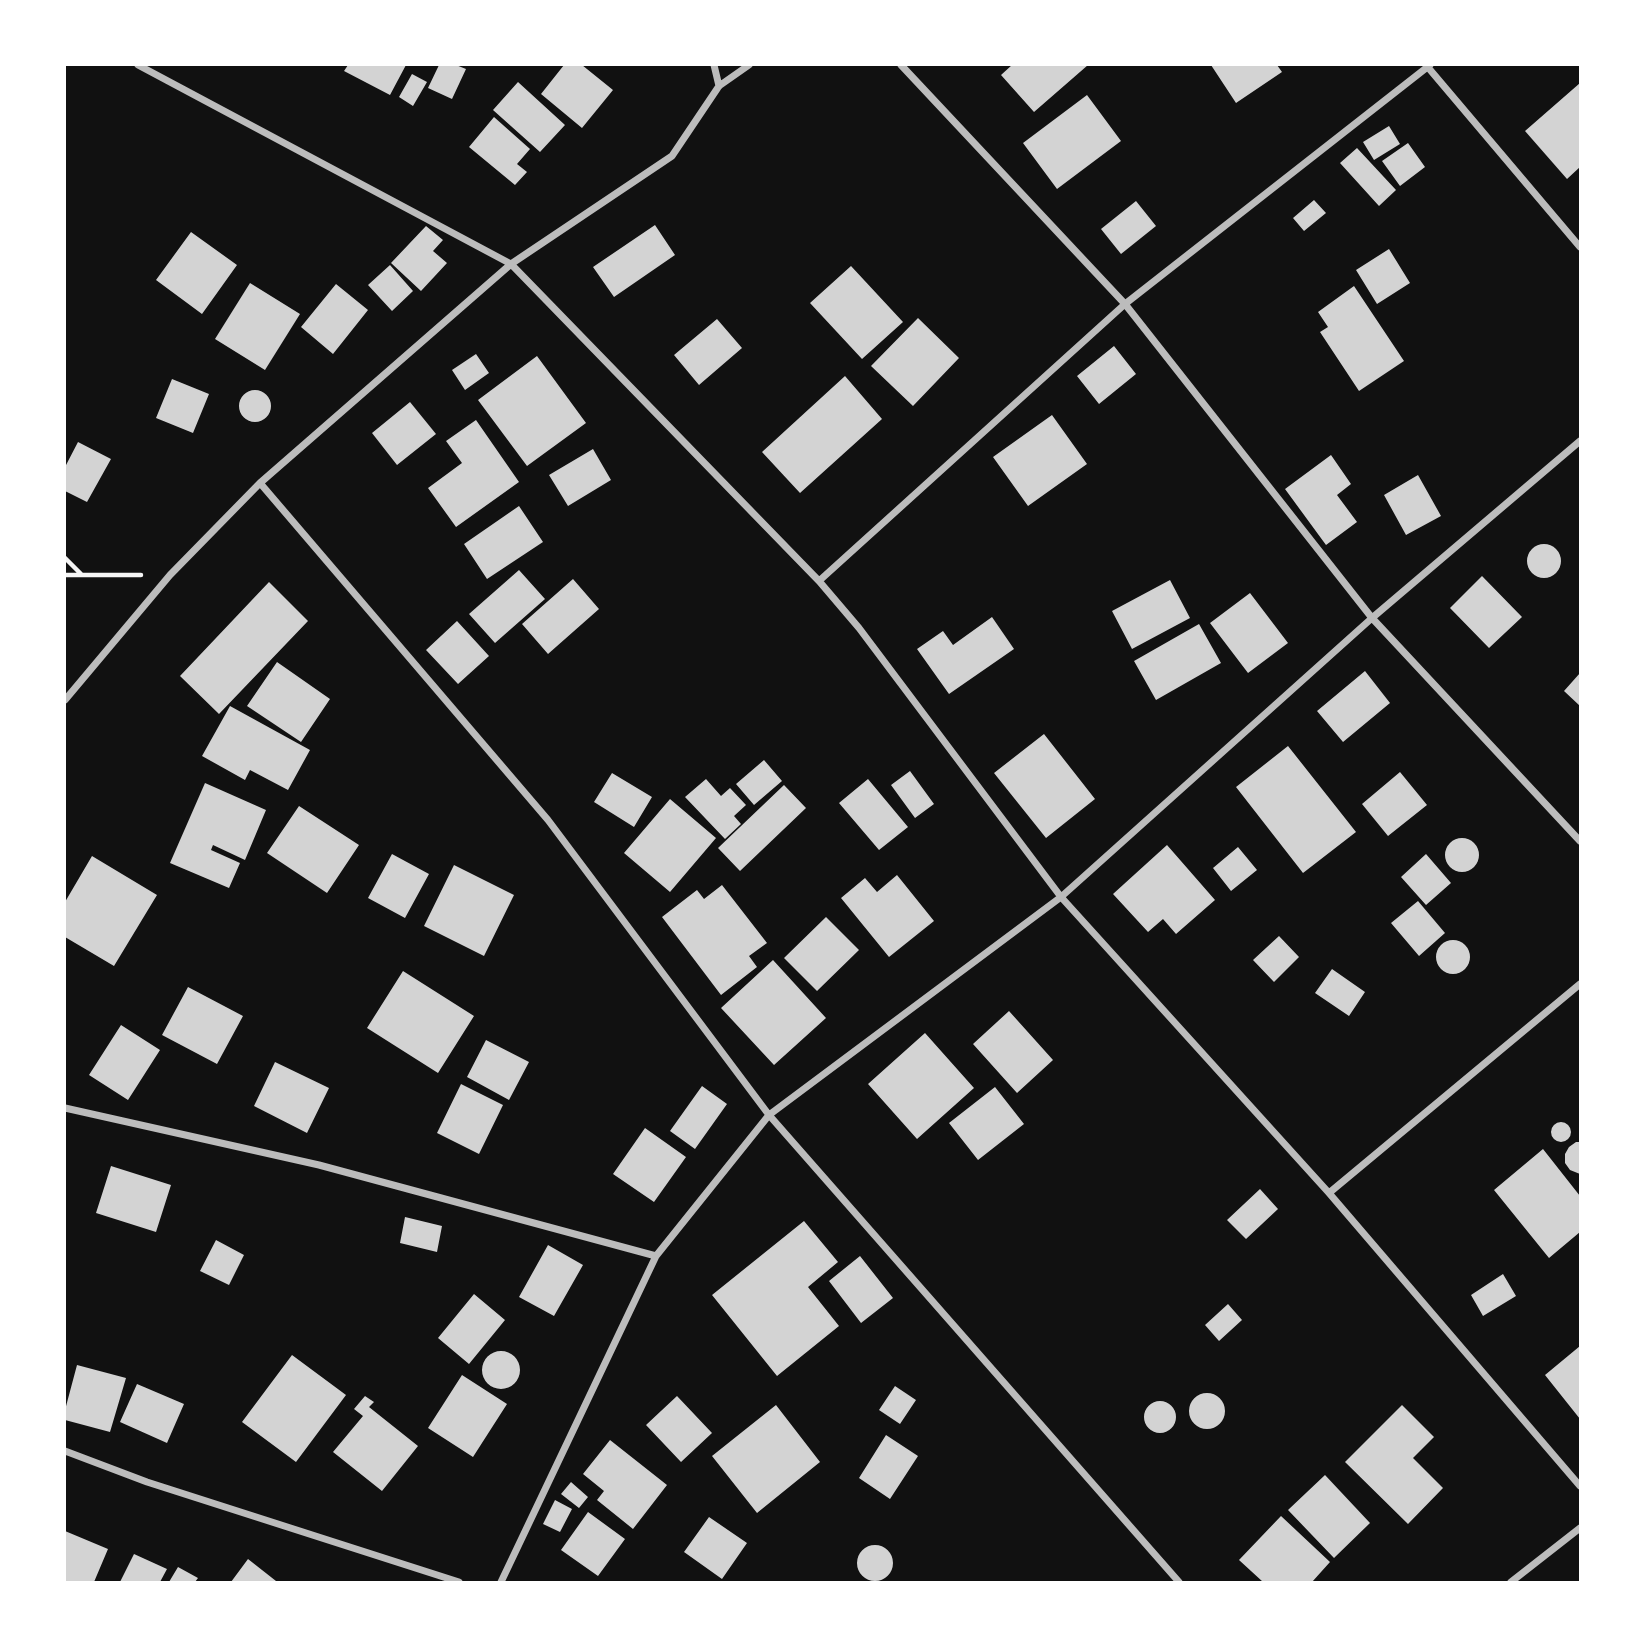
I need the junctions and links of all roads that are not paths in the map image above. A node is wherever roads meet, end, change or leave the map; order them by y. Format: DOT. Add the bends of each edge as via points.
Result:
graph roads {
  1 [pos="138,65"];
  2 [pos="714,65"];
  3 [pos="749,65"];
  4 [pos="901,65"];
  5 [pos="1428,65"];
  6 [pos="719,86"];
  7 [pos="1580,247"];
  8 [pos="511,264"];
  9 [pos="1125,304"];
  10 [pos="1580,441"];
  11 [pos="260,483"];
  12 [pos="819,581"];
  13 [pos="1372,618"];
  14 [pos="65,699"];
  15 [pos="1580,841"];
  16 [pos="1061,897"];
  17 [pos="1580,984"];
  18 [pos="65,1108"];
  19 [pos="769,1115"];
  20 [pos="1329,1193"];
  21 [pos="656,1256"];
  22 [pos="65,1451"];
  23 [pos="1580,1486"];
  24 [pos="1580,1528"];
  25 [pos="459,1582"];
  26 [pos="501,1582"];
  27 [pos="1179,1582"];
  28 [pos="1511,1582"];
  1 -- 8 [label="street"];
  2 -- 6 [label="street"];
  3 -- 6 [label="street"];
  4 -- 9 [label="street"];
  5 -- 7 [label="street"];
  5 -- 9 [label="street"];
  6 -- 8 [label="street" via="672,156"];
  8 -- 11 [label="street"];
  8 -- 12 [label="street"];
  9 -- 12 [label="street"];
  9 -- 13 [label="street"];
  10 -- 13 [label="street"];
  11 -- 14 [label="street" via="170,575"];
  11 -- 19 [label="street" via="548,820"];
  12 -- 16 [label="street"];
  13 -- 15 [label="street"];
  13 -- 16 [label="street"];
  16 -- 19 [label="street"];
  16 -- 20 [label="street"];
  17 -- 20 [label="street"];
  18 -- 21 [label="street" via="319,1165"];
  19 -- 21 [label="street"];
  19 -- 27 [label="street"];
  20 -- 23 [label="street"];
  21 -- 26 [label="street"];
  22 -- 25 [label="street" via="147,1482"];
  24 -- 28 [label="street"];
}
